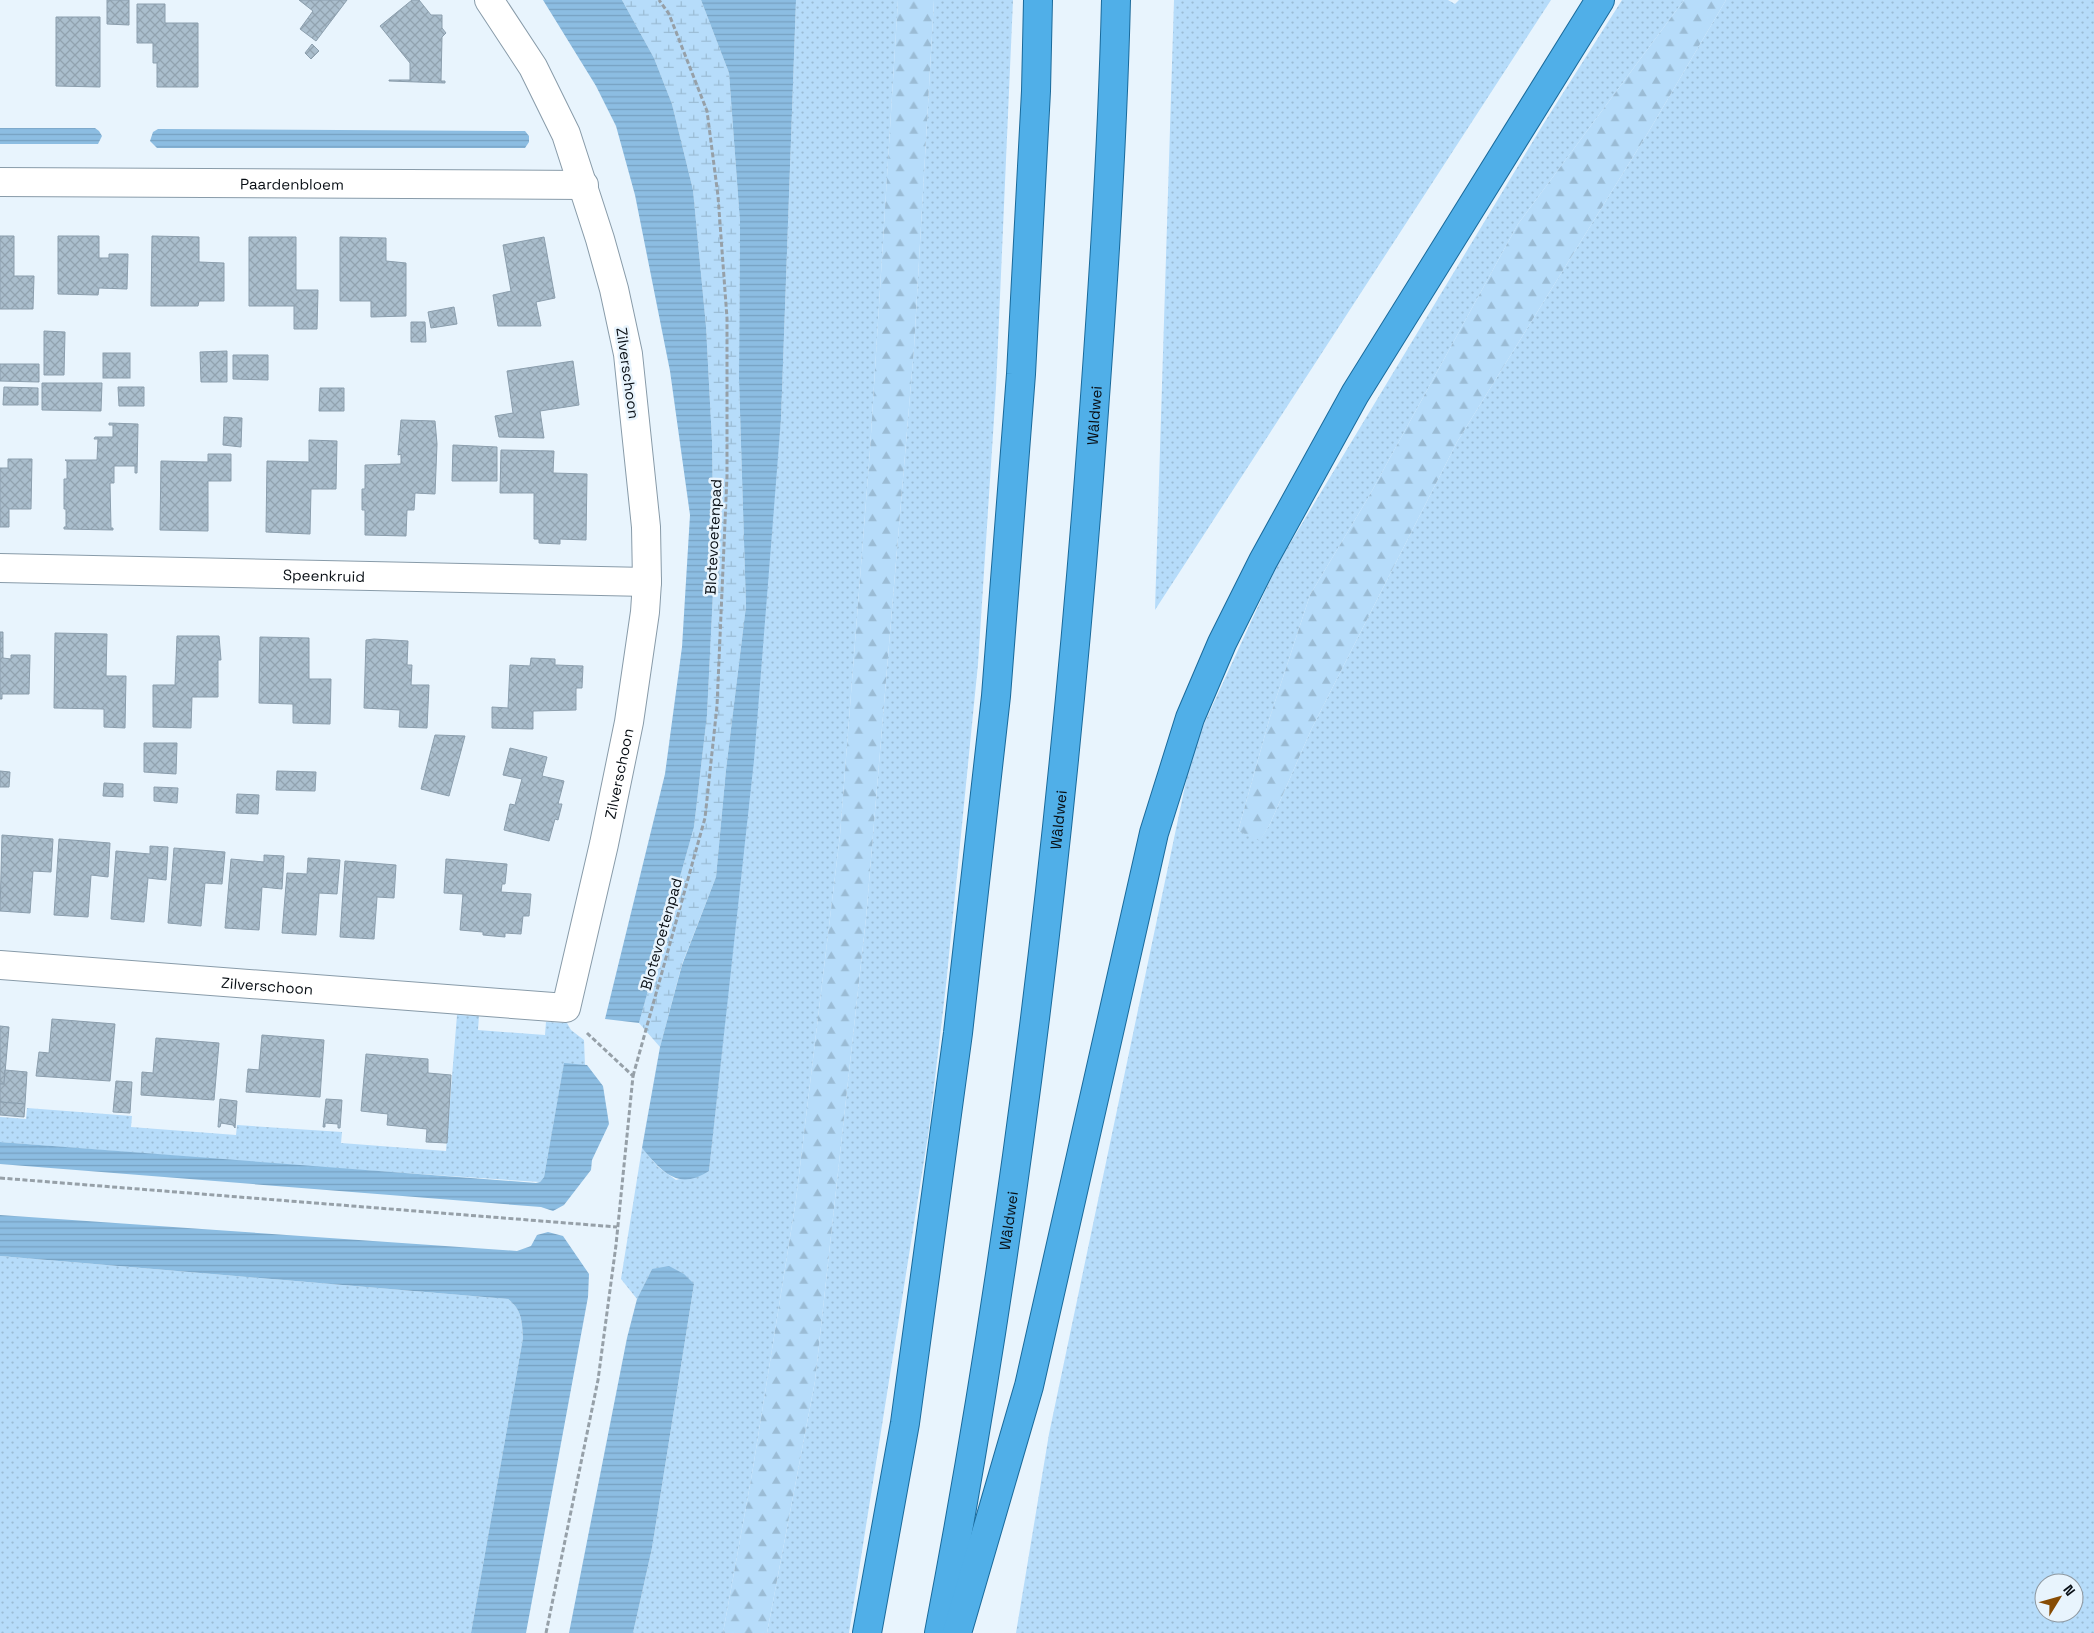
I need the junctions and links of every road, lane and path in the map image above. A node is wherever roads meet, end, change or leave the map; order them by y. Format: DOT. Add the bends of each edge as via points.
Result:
graph roads {
  1 [pos="489,0"];
  2 [pos="658,0"];
  3 [pos="1038,0"];
  4 [pos="1116,0"];
  5 [pos="1600,0"];
  6 [pos="0,182"];
  7 [pos="584,185"];
  8 [pos="0,568"];
  9 [pos="647,582"];
  10 [pos="0,965"];
  11 [pos="566,1008"];
  12 [pos="633,1076"];
  13 [pos="0,1178"];
  14 [pos="617,1227"];
  15 [pos="546,1633"];
  16 [pos="867,1633"];
  17 [pos="939,1633"];
  18 [pos="957,1633"];
  1 -- 7 [label="street, Zilverschoon" via="533,67 566,134"];
  2 -- 12 [label="path, Blotevoetenpad" via="669,14 707,111 718,196 727,318 728,476 717,706 705,818"];
  3 -- 16 [label="highway" via="1021,374 996,696 958,1033 906,1413"];
  4 -- 17 [label="highway, Wâldwei" via="1100,329 1078,615 1046,936 992,1332"];
  5 -- 18 [label="highway" via="1355,394 1263,561 1222,643 1190,718 1154,833 1029,1386"];
  6 -- 7 [label="street, Paardenbloem"];
  7 -- 9 [label="street, Zilverschoon" via="614,289 628,354 646,527"];
  8 -- 9 [label="street, Speenkruid"];
  9 -- 11 [label="street, Zilverschoon" via="629,722"];
  10 -- 11 [label="street, Zilverschoon"];
  11 -- 12 [label="path" via="582,1029"];
  12 -- 14 [label="path, Blotevoetenpad"];
  13 -- 14 [label="path"];
  14 -- 15 [label="path, Blotevoetenpad" via="598,1380"];
}
